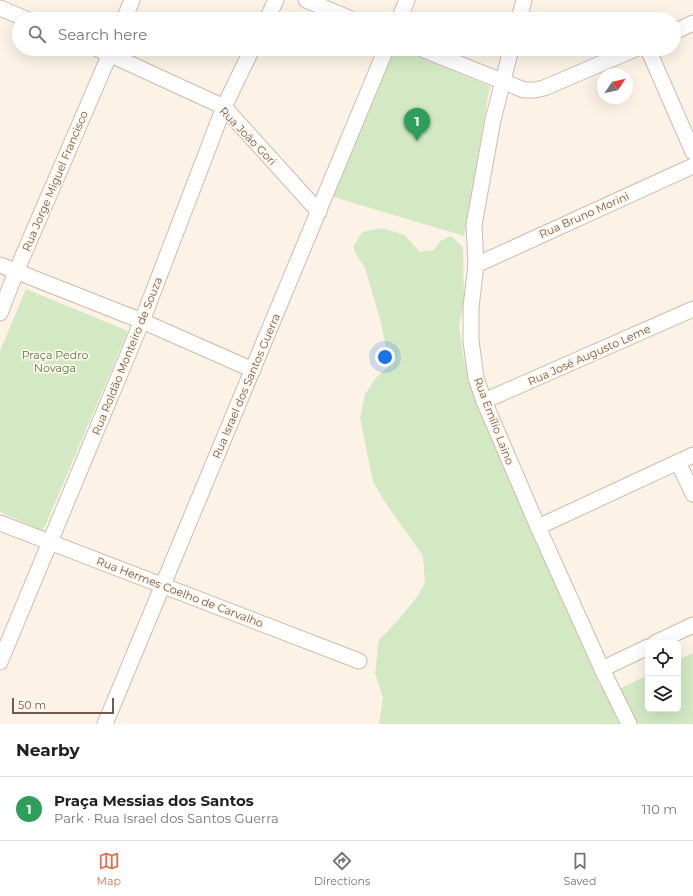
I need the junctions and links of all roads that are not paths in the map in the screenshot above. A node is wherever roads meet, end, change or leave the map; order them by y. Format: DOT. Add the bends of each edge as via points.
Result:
graph roads {
  1 [pos="132,0"];
  2 [pos="276,0"];
  3 [pos="306,0"];
  4 [pos="407,0"];
  5 [pos="524,0"];
  6 [pos="0,8"];
  7 [pos="127,12"];
  8 [pos="270,12"];
  9 [pos="334,12"];
  10 [pos="402,12"];
  11 [pos="521,12"];
  12 [pos="12,13"];
  13 [pos="693,23"];
  14 [pos="681,29"];
  15 [pos="104,56"];
  16 [pos="117,56"];
  17 [pos="249,56"];
  18 [pos="383,56"];
  19 [pos="439,56"];
  20 [pos="509,56"];
  21 [pos="619,56"];
  22 [pos="651,56"];
  23 [pos="502,82"];
  24 [pos="224,107"];
  25 [pos="693,152"];
  26 [pos="693,166"];
  27 [pos="319,212"];
  28 [pos="0,265"];
  29 [pos="476,265"];
  30 [pos="16,272"];
  31 [pos="693,309"];
  32 [pos="0,314"];
  33 [pos="142,321"];
  34 [pos="252,370"];
  35 [pos="484,401"];
  36 [pos="693,455"];
  37 [pos="678,462"];
  38 [pos="693,494"];
  39 [pos="0,523"];
  40 [pos="538,527"];
  41 [pos="51,542"];
  42 [pos="163,585"];
  43 [pos="693,625"];
  44 [pos="662,640"];
  45 [pos="645,648"];
  46 [pos="359,661"];
  47 [pos="0,662"];
  48 [pos="602,669"];
  49 [pos="105,724"];
  50 [pos="629,724"];
  1 -- 7 [label="street"];
  2 -- 8 [label="street"];
  3 -- 9 [label="street"];
  4 -- 10 [label="street"];
  5 -- 11 [label="street"];
  6 -- 12 [label="street"];
  13 -- 14 [label="street"];
  15 -- 30 [label="street, Rua Jorge Miguel Francisco"];
  16 -- 24 [label="street, Rua João Gori"];
  17 -- 24 [label="street, Rua Roldão Monteiro de Souza"];
  18 -- 27 [label="street, Rua Israel dos Santos Guerra"];
  19 -- 23 [label="street"];
  20 -- 23 [label="street, Rua Emílio Laino"];
  21 -- 23 [label="street" via="544,88 524,90"];
  22 -- 25 [label="street"];
  23 -- 29 [label="street, Rua Emílio Laino" via="474,225"];
  24 -- 27 [label="street, Rua João Gori"];
  24 -- 33 [label="street, Rua Roldão Monteiro de Souza"];
  26 -- 29 [label="street, Rua Bruno Morini"];
  27 -- 34 [label="street, Rua Israel dos Santos Guerra"];
  28 -- 30 [label="street"];
  29 -- 35 [label="street, Rua Emílio Laino" via="471,307 471,341 476,378"];
  30 -- 32 [label="street, Rua Jorge Miguel Francisco"];
  30 -- 33 [label="street"];
  31 -- 35 [label="street, Rua José Augusto Leme"];
  33 -- 34 [label="street"];
  33 -- 41 [label="street, Rua Roldão Monteiro de Souza"];
  34 -- 42 [label="street, Rua Israel dos Santos Guerra"];
  35 -- 40 [label="street, Rua Emílio Laino"];
  36 -- 37 [label="street"];
  37 -- 38 [label="street"];
  37 -- 40 [label="street"];
  39 -- 41 [label="street, Rua Hermes Coelho de Carvalho"];
  40 -- 48 [label="street, Rua Emílio Laino"];
  41 -- 42 [label="street, Rua Hermes Coelho de Carvalho"];
  41 -- 47 [label="street, Rua Roldão Monteiro de Souza"];
  42 -- 46 [label="street, Rua Hermes Coelho de Carvalho"];
  42 -- 49 [label="street, Rua Israel dos Santos Guerra"];
  43 -- 44 [label="street"];
  45 -- 48 [label="street"];
  48 -- 50 [label="street, Rua Emílio Laino"];
}
